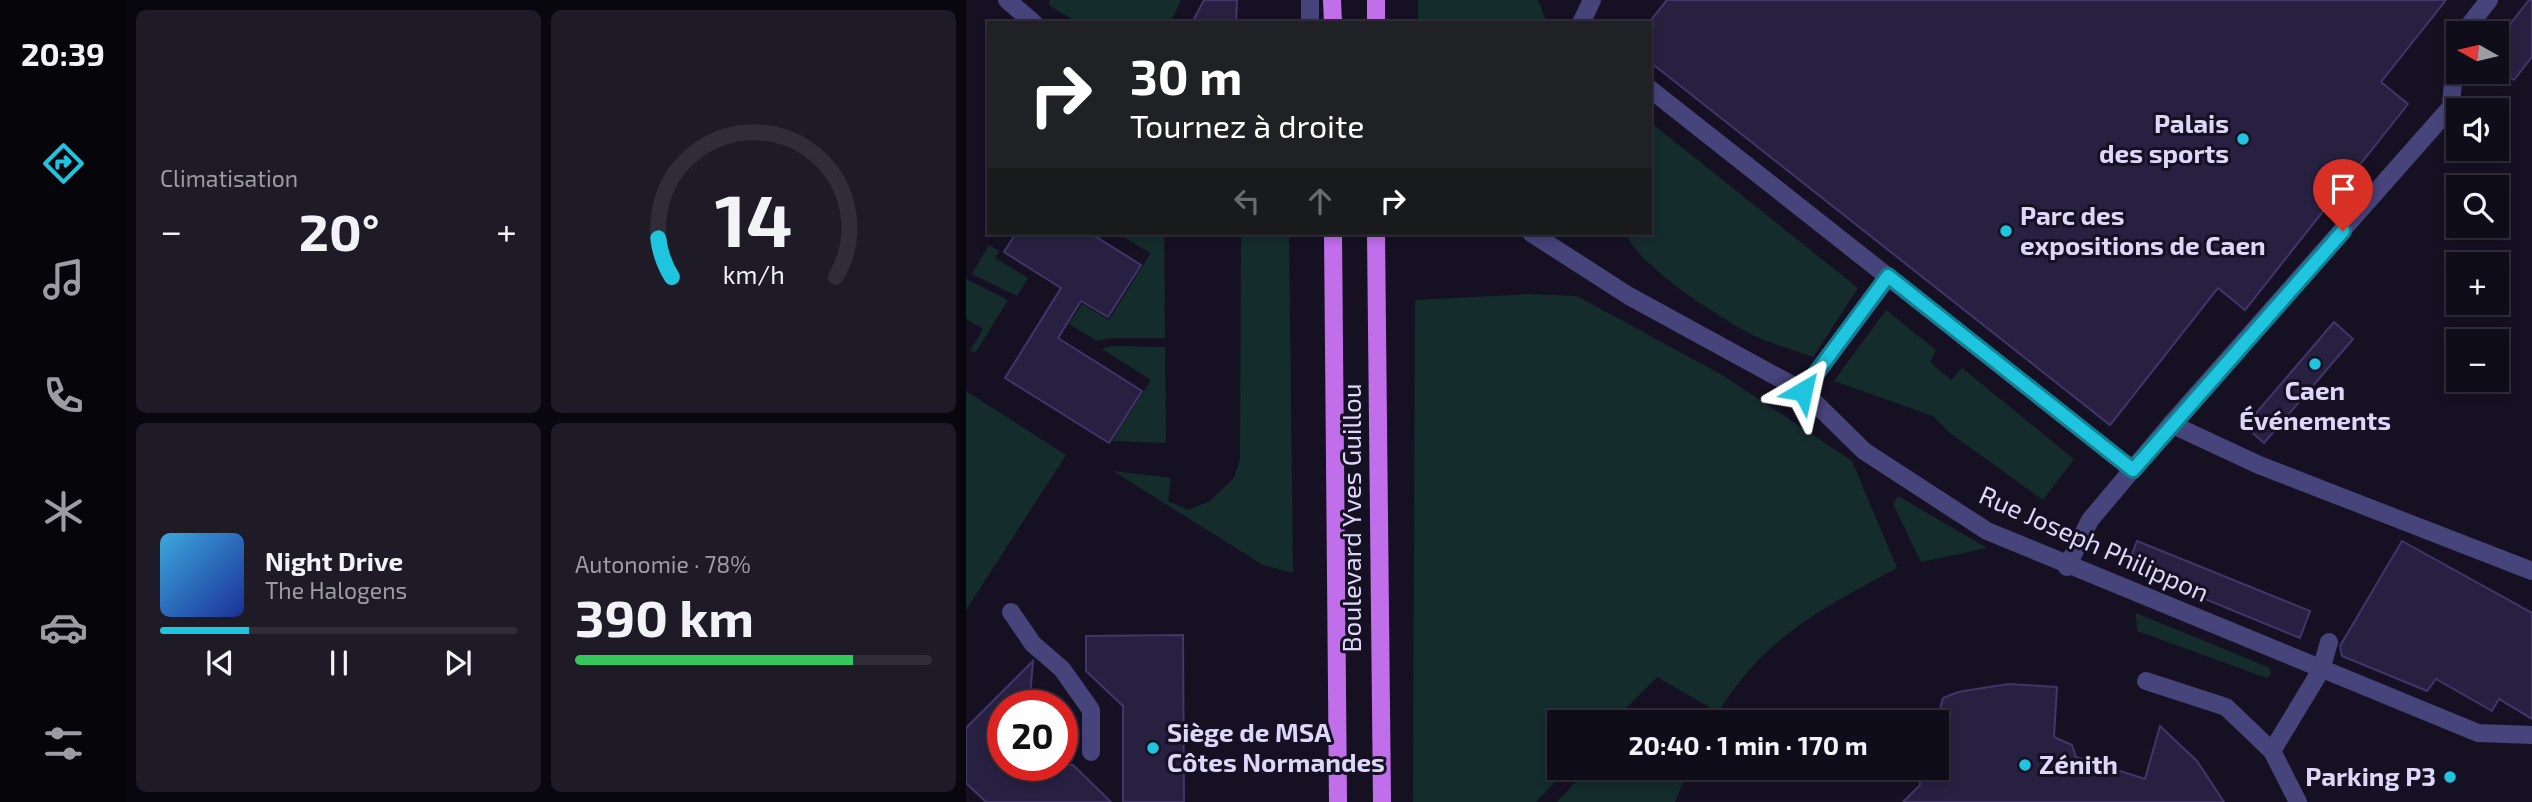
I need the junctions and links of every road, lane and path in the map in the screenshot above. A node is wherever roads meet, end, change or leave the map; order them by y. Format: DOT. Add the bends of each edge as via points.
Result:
graph roads {
  1 [pos="1007,0"];
  2 [pos="1310,0"];
  3 [pos="1332,0"];
  4 [pos="1376,0"];
  5 [pos="1592,0"];
  6 [pos="2489,0"];
  7 [pos="1032,21"];
  8 [pos="1310,21"];
  9 [pos="1333,21"];
  10 [pos="1376,21"];
  11 [pos="1582,21"];
  12 [pos="2472,21"];
  13 [pos="2453,84"];
  14 [pos="1652,91"];
  15 [pos="1333,235"];
  16 [pos="1376,235"];
  17 [pos="1534,235"];
  18 [pos="1888,276"];
  19 [pos="1803,391"];
  20 [pos="2171,425"];
  21 [pos="2133,470"];
  22 [pos="2067,567"];
  23 [pos="2532,571"];
  24 [pos="1011,612"];
  25 [pos="2329,642"];
  26 [pos="2321,670"];
  27 [pos="2146,681"];
  28 [pos="2532,736"];
  29 [pos="2272,751"];
  30 [pos="1091,752"];
  31 [pos="1338,802"];
  32 [pos="1382,802"];
  33 [pos="2298,802"];
  1 -- 7 [label="street"];
  2 -- 8 [label="street"];
  3 -- 9 [label="main road"];
  4 -- 10 [label="main road"];
  5 -- 11 [label="street"];
  6 -- 12 [label="street"];
  13 -- 20 [label="street" via="2451,107"];
  14 -- 18 [label="street"];
  15 -- 31 [label="main road, Boulevard Yves Guillou"];
  16 -- 32 [label="main road, Boulevard Yves Guillou"];
  17 -- 19 [label="street, Rue Joseph Philippon" via="1629,296"];
  18 -- 19 [label="street"];
  18 -- 21 [label="street"];
  19 -- 22 [label="street, Rue Joseph Philippon" via="1864,451 1987,531"];
  20 -- 21 [label="street"];
  20 -- 23 [label="street" via="2259,465"];
  21 -- 22 [label="street" via="2090,520"];
  22 -- 26 [label="street, Rue Joseph Philippon"];
  24 -- 30 [label="street" via="1091,710"];
  25 -- 26 [label="street"];
  26 -- 28 [label="street, Rue Joseph Philippon" via="2478,733"];
  26 -- 29 [label="street"];
  27 -- 29 [label="street" via="2226,708"];
  29 -- 33 [label="street"];
}
